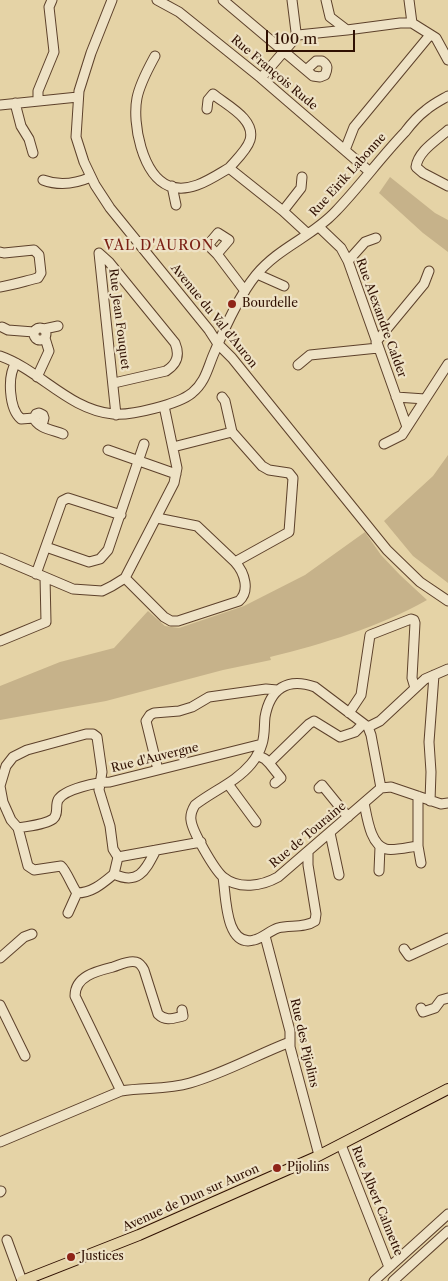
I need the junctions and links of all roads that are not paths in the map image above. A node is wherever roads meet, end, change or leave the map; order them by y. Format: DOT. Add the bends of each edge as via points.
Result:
graph roads {
  1 [pos="52,0"];
  2 [pos="112,0"];
  3 [pos="157,0"];
  4 [pos="223,0"];
  5 [pos="292,0"];
  6 [pos="326,0"];
  7 [pos="409,0"];
  8 [pos="412,23"];
  9 [pos="347,30"];
  10 [pos="298,35"];
  11 [pos="430,35"];
  12 [pos="284,51"];
  13 [pos="155,56"];
  14 [pos="448,60"];
  15 [pos="306,70"];
  16 [pos="261,78"];
  17 [pos="448,96"];
  18 [pos="78,97"];
  19 [pos="38,100"];
  20 [pos="15,103"];
  21 [pos="0,105"];
  22 [pos="207,109"];
  23 [pos="448,130"];
  24 [pos="345,150"];
  25 [pos="33,153"];
  26 [pos="229,168"];
  27 [pos="370,172"];
  28 [pos="91,176"];
  29 [pos="302,177"];
  30 [pos="43,180"];
  31 [pos="172,186"];
  32 [pos="448,186"];
  33 [pos="176,205"];
  34 [pos="283,210"];
  35 [pos="319,226"];
  36 [pos="308,234"];
  37 [pos="376,238"];
  38 [pos="0,252"];
  39 [pos="217,254"];
  40 [pos="348,261"];
  41 [pos="429,271"];
  42 [pos="257,274"];
  43 [pos="284,286"];
  44 [pos="0,287"];
  45 [pos="245,291"];
  46 [pos="58,326"];
  47 [pos="2,327"];
  48 [pos="45,334"];
  49 [pos="218,344"];
  50 [pos="377,345"];
  51 [pos="0,356"];
  52 [pos="16,363"];
  53 [pos="448,364"];
  54 [pos="298,365"];
  55 [pos="37,377"];
  56 [pos="114,383"];
  57 [pos="222,397"];
  58 [pos="396,397"];
  59 [pos="425,399"];
  60 [pos="164,406"];
  61 [pos="116,415"];
  62 [pos="407,427"];
  63 [pos="232,432"];
  64 [pos="63,434"];
  65 [pos="144,444"];
  66 [pos="384,444"];
  67 [pos="173,447"];
  68 [pos="108,450"];
  69 [pos="139,461"];
  70 [pos="176,474"];
  71 [pos="121,515"];
  72 [pos="157,518"];
  73 [pos="46,546"];
  74 [pos="0,558"];
  75 [pos="236,562"];
  76 [pos="40,575"];
  77 [pos="125,578"];
  78 [pos="448,601"];
  79 [pos="0,641"];
  80 [pos="448,669"];
  81 [pos="434,675"];
  82 [pos="415,688"];
  83 [pos="277,690"];
  84 [pos="349,712"];
  85 [pos="366,725"];
  86 [pos="262,744"];
  87 [pos="257,755"];
  88 [pos="269,763"];
  89 [pos="158,770"];
  90 [pos="101,782"];
  91 [pos="275,783"];
  92 [pos="228,784"];
  93 [pos="319,788"];
  94 [pos="381,788"];
  95 [pos="418,796"];
  96 [pos="430,801"];
  97 [pos="364,803"];
  98 [pos="448,803"];
  99 [pos="348,817"];
  100 [pos="256,822"];
  101 [pos="18,828"];
  102 [pos="330,833"];
  103 [pos="200,842"];
  104 [pos="418,846"];
  105 [pos="380,847"];
  106 [pos="156,850"];
  107 [pos="308,852"];
  108 [pos="118,857"];
  109 [pos="422,863"];
  110 [pos="379,871"];
  111 [pos="114,874"];
  112 [pos="339,875"];
  113 [pos="223,877"];
  114 [pos="77,893"];
  115 [pos="68,913"];
  116 [pos="32,934"];
  117 [pos="265,936"];
  118 [pos="448,938"];
  119 [pos="404,949"];
  120 [pos="0,958"];
  121 [pos="448,998"];
  122 [pos="0,1005"];
  123 [pos="421,1008"];
  124 [pos="182,1010"];
  125 [pos="290,1042"];
  126 [pos="25,1056"];
  127 [pos="448,1089"];
  128 [pos="121,1091"];
  129 [pos="0,1142"];
  130 [pos="340,1145"];
  131 [pos="320,1155"];
  132 [pos="448,1214"];
  133 [pos="448,1231"];
  134 [pos="8,1240"];
  135 [pos="403,1255"];
  136 [pos="411,1264"];
  137 [pos="389,1267"];
  138 [pos="25,1280"];
  139 [pos="374,1281"];
  140 [pos="393,1281"];
  1 -- 19 [label="street" via="49,7 54,52 38,91"];
  2 -- 18 [label="street, Avenue du Val d'Auron"];
  3 -- 16 [label="street, Rue François Rude" via="180,12"];
  4 -- 12 [label="street"];
  5 -- 10 [label="street"];
  6 -- 9 [label="street" via="330,17"];
  7 -- 8 [label="street"];
  8 -- 9 [label="street"];
  8 -- 11 [label="street"];
  9 -- 10 [label="street"];
  10 -- 12 [label="street"];
  11 -- 14 [label="street" via="436,38"];
  11 -- 24 [label="street" via="354,127"];
  12 -- 15 [label="street"];
  12 -- 16 [label="street"];
  13 -- 31 [label="street" via="137,98 136,125 138,140 148,163 162,182"];
  16 -- 24 [label="street, Rue François Rude"];
  17 -- 27 [label="street, Rue Eirik Labonne" via="425,110"];
  18 -- 19 [label="street"];
  18 -- 28 [label="street, Avenue du Val d'Auron" via="76,137"];
  19 -- 20 [label="street"];
  20 -- 21 [label="street"];
  20 -- 25 [label="street"];
  22 -- 26 [label="street" via="213,94 246,120 250,129 250,140"];
  23 -- 32 [label="street" via="421,154 416,167"];
  24 -- 27 [label="street, Rue François Rude"];
  26 -- 31 [label="street" via="206,183"];
  26 -- 34 [label="street"];
  27 -- 35 [label="street, Rue Eirik Labonne" via="336,212"];
  28 -- 30 [label="street" via="74,183 54,184"];
  28 -- 49 [label="street, Avenue du Val d'Auron" via="110,208"];
  29 -- 34 [label="street" via="301,188"];
  31 -- 33 [label="street"];
  34 -- 36 [label="street"];
  35 -- 36 [label="street, Rue Eirik Labonne"];
  35 -- 40 [label="street, Rue Alexandre Calder" via="341,248"];
  36 -- 42 [label="street, Rue Eirik Labonne" via="281,250"];
  37 -- 40 [label="street" via="365,242"];
  38 -- 44 [label="street" via="34,250 39,255 41,273 38,278"];
  39 -- 45 [label="street"];
  40 -- 50 [label="street, Rue Alexandre Calder"];
  41 -- 50 [label="street" via="424,284"];
  42 -- 43 [label="street"];
  42 -- 45 [label="street, Rue Eirik Labonne"];
  45 -- 49 [label="street, Rue Eirik Labonne"];
  46 -- 48 [label="street"];
  47 -- 48 [label="street" via="34,332 39,328"];
  48 -- 55 [label="street" via="49,351"];
  49 -- 60 [label="street, Rue Eirik Labonne" via="202,383 182,400"];
  49 -- 78 [label="street, Avenue du Val d'Auron" via="387,550 420,582"];
  50 -- 54 [label="street" via="310,355"];
  50 -- 58 [label="street, Rue Alexandre Calder"];
  51 -- 52 [label="street"];
  52 -- 55 [label="street"];
  52 -- 64 [label="street" via="11,375 12,404 21,419 37,421 44,428"];
  53 -- 59 [label="street"];
  55 -- 61 [label="street" via="86,407"];
  56 -- 56 [label="street, Rue Jean Fouquet" via="99,262 99,253 178,350 178,357 166,372"];
  56 -- 61 [label="street, Rue Jean Fouquet"];
  57 -- 63 [label="street"];
  58 -- 59 [label="street, Rue Alexandre Calder"];
  58 -- 62 [label="street, Rue Alexandre Calder"];
  59 -- 62 [label="street"];
  60 -- 61 [label="street, Rue Eirik Labonne"];
  60 -- 67 [label="street"];
  62 -- 66 [label="street" via="402,435"];
  63 -- 67 [label="street"];
  63 -- 75 [label="street" via="262,466 290,473 293,478 289,532"];
  65 -- 69 [label="street"];
  67 -- 70 [label="street"];
  68 -- 69 [label="street"];
  69 -- 70 [label="street"];
  69 -- 71 [label="street"];
  70 -- 72 [label="street"];
  71 -- 73 [label="street" via="108,550 100,559 89,562"];
  71 -- 73 [label="street" via="64,498"];
  72 -- 75 [label="street" via="197,526"];
  72 -- 77 [label="street"];
  73 -- 76 [label="street"];
  74 -- 76 [label="street"];
  75 -- 77 [label="street" via="246,590 244,596 239,601 178,621 164,617"];
  76 -- 77 [label="street" via="86,591 102,591"];
  76 -- 79 [label="street" via="46,622"];
  80 -- 81 [label="street"];
  81 -- 82 [label="street"];
  81 -- 96 [label="street" via="429,742"];
  82 -- 84 [label="street" via="412,678 415,623 411,619 370,635 362,690"];
  82 -- 85 [label="street" via="380,720"];
  83 -- 84 [label="street" via="293,683 308,684"];
  83 -- 86 [label="street" via="269,701"];
  83 -- 89 [label="street" via="209,697 179,711 154,713 146,721"];
  84 -- 85 [label="street"];
  85 -- 88 [label="street" via="340,737 317,721 311,722"];
  85 -- 94 [label="street" via="371,735"];
  86 -- 87 [label="street"];
  86 -- 89 [label="street, Rue d'Auvergne"];
  87 -- 88 [label="street"];
  87 -- 92 [label="street"];
  88 -- 91 [label="street" via="281,778"];
  89 -- 90 [label="street, Rue d'Auvergne"];
  90 -- 101 [label="street" via="65,793 58,799 55,817 51,820"];
  90 -- 101 [label="street, Rue d'Auvergne" via="97,737 93,734 27,750 13,757 6,766 0,786 3,802"];
  90 -- 108 [label="street" via="99,790 113,849"];
  92 -- 100 [label="street"];
  92 -- 103 [label="street" via="192,811 191,822"];
  93 -- 99 [label="street" via="322,785"];
  94 -- 95 [label="street"];
  94 -- 97 [label="street, Rue de Touraine"];
  95 -- 96 [label="street"];
  95 -- 104 [label="street"];
  96 -- 98 [label="street"];
  97 -- 99 [label="street, Rue de Touraine"];
  97 -- 105 [label="street" via="368,826"];
  99 -- 102 [label="street, Rue de Touraine"];
  101 -- 114 [label="street, Rue d'Auvergne" via="28,866 34,870 61,866"];
  102 -- 107 [label="street, Rue de Touraine"];
  102 -- 112 [label="street"];
  103 -- 106 [label="street"];
  103 -- 113 [label="street"];
  104 -- 105 [label="street" via="386,850"];
  104 -- 109 [label="street"];
  105 -- 110 [label="street"];
  106 -- 108 [label="street"];
  106 -- 111 [label="street" via="146,870 136,876 127,878"];
  107 -- 113 [label="street, Rue de Touraine" via="278,877 262,885 236,883"];
  107 -- 117 [label="street" via="315,921 279,928"];
  108 -- 111 [label="street"];
  111 -- 114 [label="street" via="101,885 85,893"];
  113 -- 117 [label="street" via="232,932 243,941"];
  114 -- 115 [label="street"];
  116 -- 120 [label="street"];
  117 -- 125 [label="street, Rue des Pijolins" via="290,1031"];
  118 -- 119 [label="street" via="409,956"];
  121 -- 123 [label="street" via="441,1000 435,1008 423,1012"];
  122 -- 126 [label="street"];
  124 -- 128 [label="street" via="183,1016 172,1019 158,1014 144,970 137,962 91,974 77,987 76,996"];
  125 -- 128 [label="street" via="188,1084"];
  125 -- 131 [label="street, Rue des Pijolins"];
  127 -- 130 [label="main road, Avenue de Dun sur Auron"];
  128 -- 129 [label="street"];
  130 -- 131 [label="main road, Avenue de Dun sur Auron"];
  130 -- 137 [label="street, Rue Albert Calmette"];
  131 -- 138 [label="main road, Avenue de Dun sur Auron" via="139,1235"];
  132 -- 135 [label="street"];
  133 -- 136 [label="street"];
  134 -- 138 [label="street"];
  135 -- 136 [label="street"];
  135 -- 137 [label="street"];
  136 -- 140 [label="street"];
  137 -- 139 [label="street"];
}
